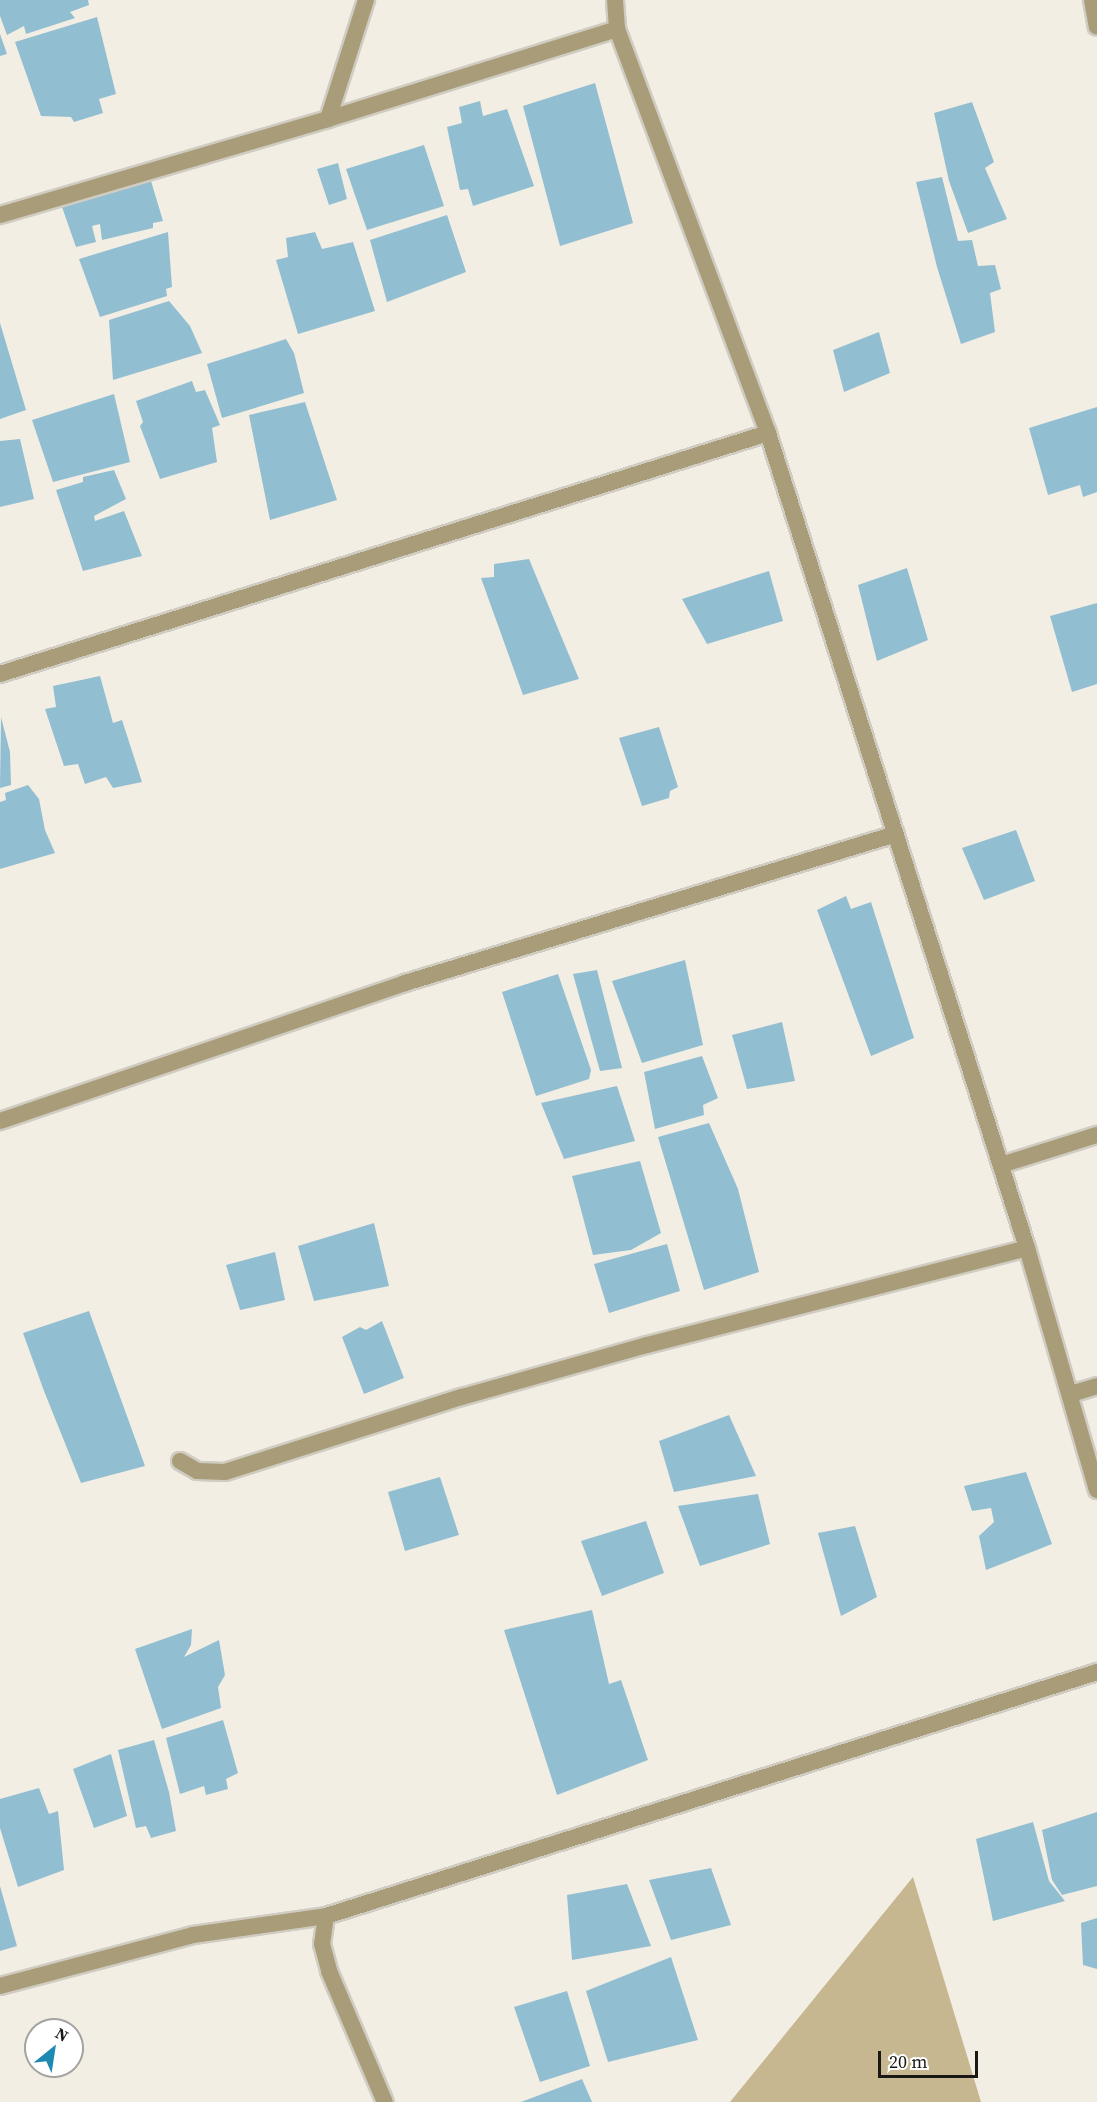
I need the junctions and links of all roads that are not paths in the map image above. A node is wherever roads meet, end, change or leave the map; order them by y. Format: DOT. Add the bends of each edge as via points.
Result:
graph roads {
  1 [pos="366,0"];
  2 [pos="615,0"];
  3 [pos="1092,0"];
  4 [pos="1097,27"];
  5 [pos="617,29"];
  6 [pos="328,119"];
  7 [pos="0,215"];
  8 [pos="768,433"];
  9 [pos="0,675"];
  10 [pos="896,834"];
  11 [pos="0,1121"];
  12 [pos="1097,1135"];
  13 [pos="1001,1165"];
  14 [pos="1027,1248"];
  15 [pos="1097,1386"];
  16 [pos="1071,1394"];
  17 [pos="180,1461"];
  18 [pos="1097,1490"];
  19 [pos="1097,1672"];
  20 [pos="326,1916"];
  21 [pos="0,1986"];
  22 [pos="385,2102"];
  1 -- 6 [label="street"];
  2 -- 5 [label="street"];
  3 -- 4 [label="street"];
  5 -- 6 [label="street"];
  5 -- 8 [label="street"];
  6 -- 7 [label="street"];
  8 -- 9 [label="street"];
  8 -- 10 [label="street"];
  10 -- 11 [label="street" via="405,983"];
  10 -- 13 [label="street"];
  12 -- 13 [label="street"];
  13 -- 14 [label="street"];
  14 -- 16 [label="street"];
  14 -- 17 [label="street" via="658,1342 462,1397 225,1472 197,1471"];
  15 -- 16 [label="street"];
  16 -- 18 [label="street"];
  19 -- 20 [label="street"];
  20 -- 21 [label="street" via="193,1935"];
  20 -- 22 [label="street" via="322,1944 329,1971"];
}
